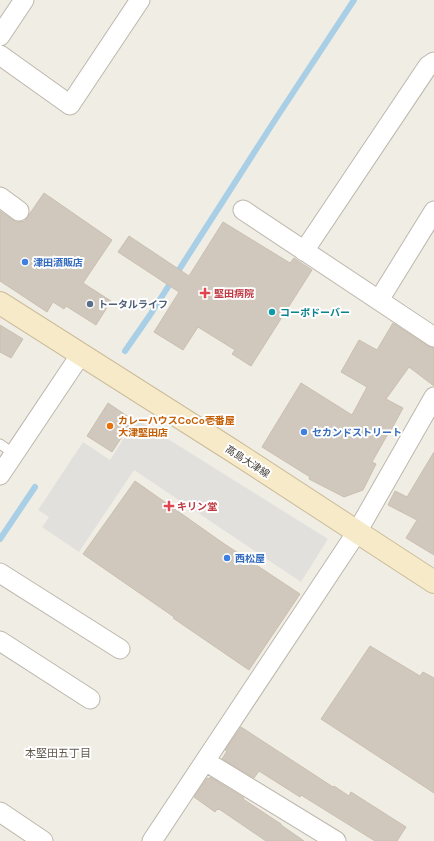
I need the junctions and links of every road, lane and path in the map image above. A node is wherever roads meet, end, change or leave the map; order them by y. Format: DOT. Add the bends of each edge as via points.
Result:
graph roads {
  1 [pos="24,0"];
  2 [pos="140,0"];
  3 [pos="6,13"];
  4 [pos="0,36"];
  5 [pos="0,55"];
  6 [pos="434,62"];
  7 [pos="0,197"];
  8 [pos="19,210"];
  9 [pos="242,210"];
  10 [pos="434,211"];
  11 [pos="304,251"];
  12 [pos="379,300"];
  13 [pos="0,303"];
  14 [pos="434,337"];
  15 [pos="81,354"];
  16 [pos="434,398"];
  17 [pos="7,449"];
  18 [pos="0,475"];
  19 [pos="357,532"];
  20 [pos="0,573"];
  21 [pos="434,582"];
  22 [pos="0,642"];
  23 [pos="120,649"];
  24 [pos="90,699"];
  25 [pos="205,761"];
  26 [pos="0,812"];
  27 [pos="43,841"];
  28 [pos="152,841"];
  29 [pos="336,841"];
  1 -- 3 [label="street"];
  2 -- 5 [label="street" via="70,105"];
  3 -- 4 [label="street"];
  6 -- 11 [label="street" via="428,66"];
  7 -- 8 [label="street"];
  9 -- 11 [label="street"];
  10 -- 12 [label="street"];
  11 -- 12 [label="street"];
  12 -- 14 [label="street"];
  13 -- 15 [label="main road, 高島大津線"];
  15 -- 17 [label="street"];
  15 -- 19 [label="main road, 高島大津線"];
  16 -- 19 [label="street"];
  17 -- 18 [label="street"];
  19 -- 21 [label="main road, 高島大津線"];
  19 -- 25 [label="street"];
  20 -- 23 [label="street"];
  22 -- 24 [label="street"];
  25 -- 28 [label="street"];
  25 -- 29 [label="street"];
  26 -- 27 [label="street"];
}
